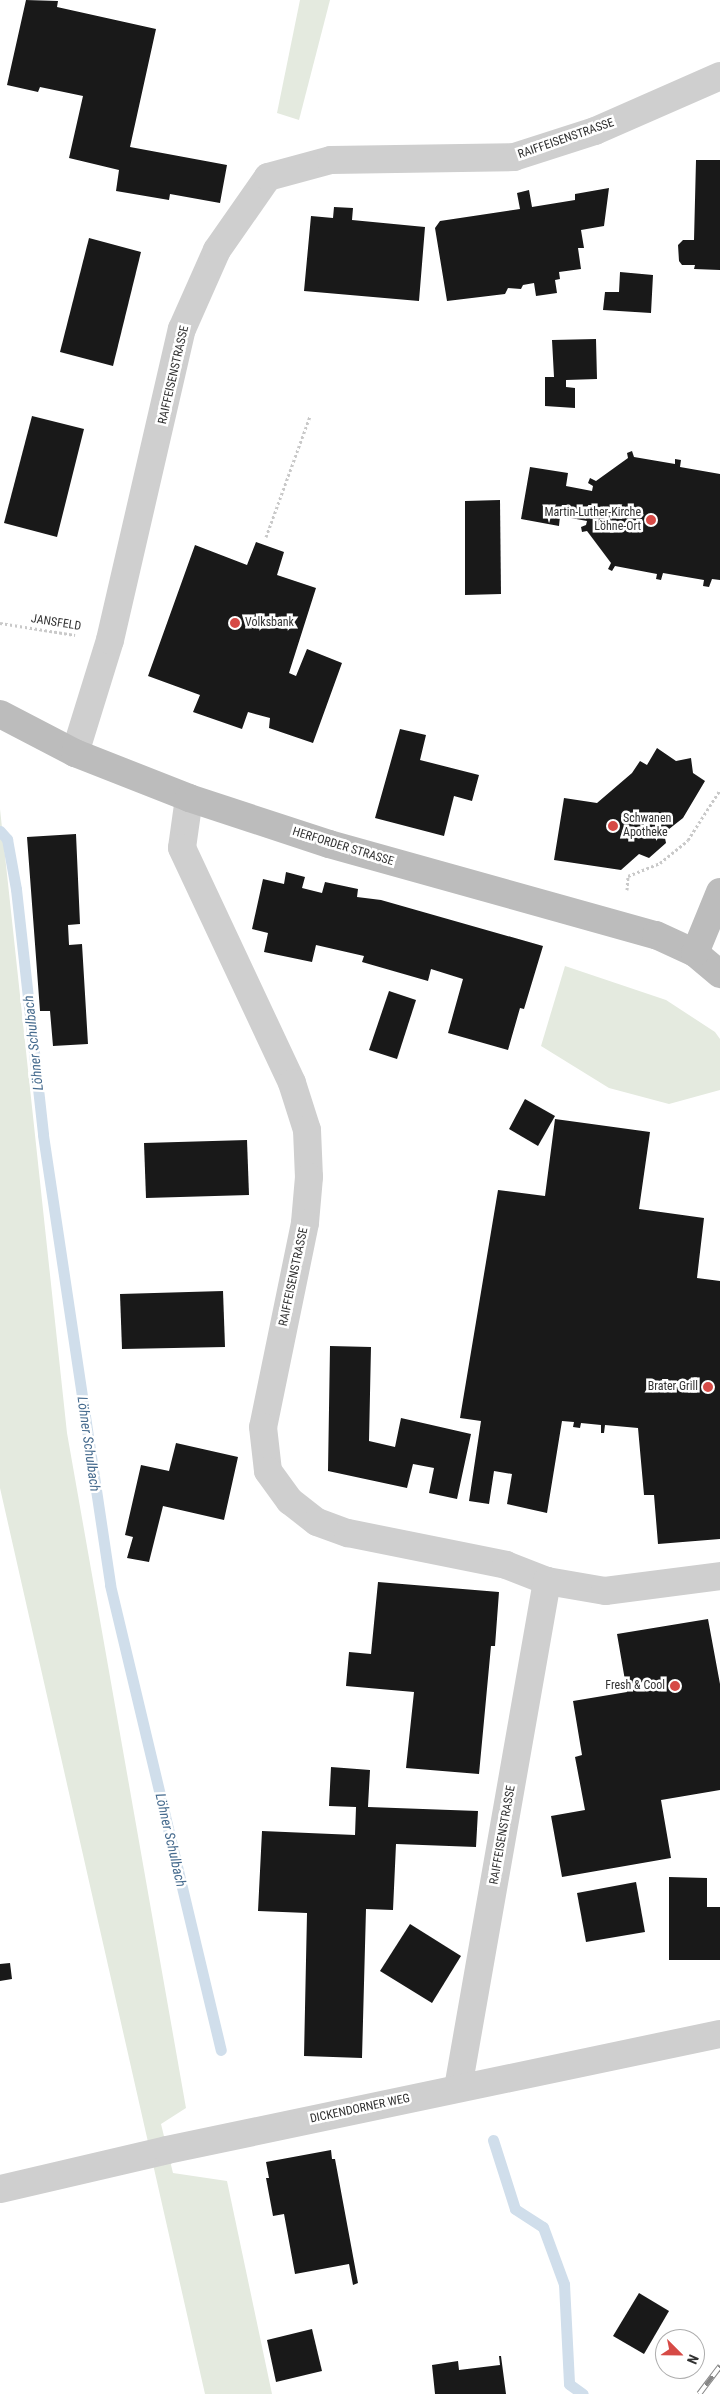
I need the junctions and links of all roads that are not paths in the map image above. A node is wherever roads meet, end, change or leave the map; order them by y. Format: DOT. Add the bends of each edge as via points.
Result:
graph roads {
  1 [pos="720,76"];
  2 [pos="0,714"];
  3 [pos="75,753"];
  4 [pos="189,798"];
  5 [pos="720,892"];
  6 [pos="695,953"];
  7 [pos="720,974"];
  8 [pos="720,1576"];
  9 [pos="547,1581"];
  10 [pos="720,2034"];
  11 [pos="458,2088"];
  12 [pos="0,2189"];
  1 -- 3 [label="street, RAIFFEISENSTRASSE" via="595,131 514,157 331,160 268,177 217,250 182,329 110,640"];
  2 -- 3 [label="main road, HERFORDER STRASSE"];
  3 -- 4 [label="main road, HERFORDER STRASSE"];
  4 -- 6 [label="main road, HERFORDER STRASSE" via="329,844 624,924"];
  4 -- 9 [label="street, RAIFFEISENSTRASSE" via="182,848 292,1083 306,1130 309,1177 305,1224 263,1427 268,1471 290,1501 317,1522 348,1533 506,1565"];
  5 -- 6 [label="main road"];
  6 -- 7 [label="main road, HERFORDER STRASSE"];
  8 -- 9 [label="street, RAIFFEISENSTRASSE" via="605,1591"];
  9 -- 11 [label="street, RAIFFEISENSTRASSE"];
  10 -- 11 [label="street, DICKENDORNER WEG"];
  11 -- 12 [label="street, DICKENDORNER WEG"];
}
